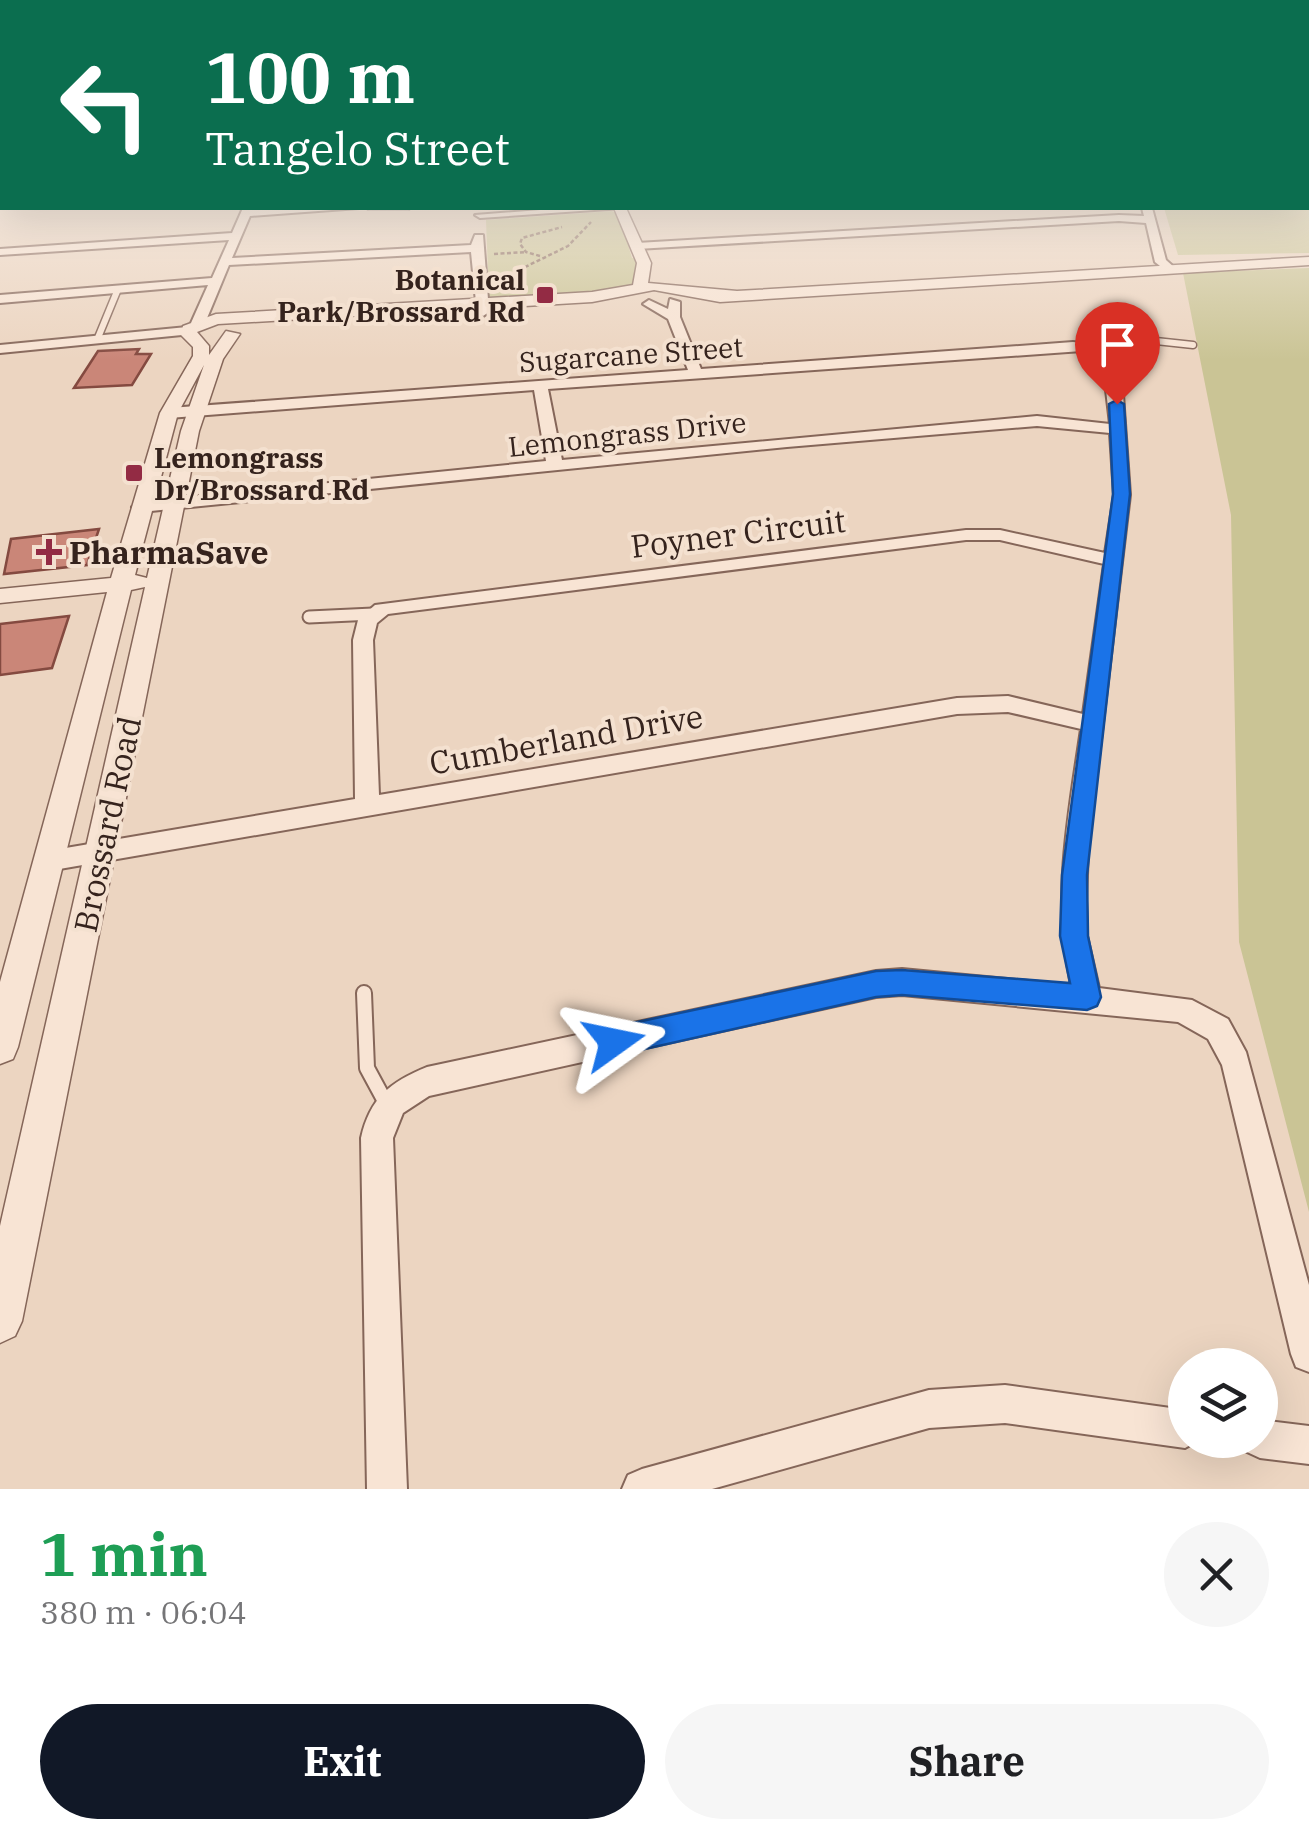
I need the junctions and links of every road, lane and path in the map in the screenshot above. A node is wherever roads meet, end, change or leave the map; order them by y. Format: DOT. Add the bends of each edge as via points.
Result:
graph roads {
  1 [pos="242,221"];
  2 [pos="479,221"];
  3 [pos="625,221"];
  4 [pos="1060,221"];
  5 [pos="1150,221"];
  6 [pos="1054,222"];
  7 [pos="577,224"];
  8 [pos="564,226"];
  9 [pos="236,236"];
  10 [pos="652,239"];
  11 [pos="637,246"];
  12 [pos="477,251"];
  13 [pos="0,252"];
  14 [pos="526,252"];
  15 [pos="542,256"];
  16 [pos="1309,261"];
  17 [pos="225,262"];
  18 [pos="1169,268"];
  19 [pos="217,281"];
  20 [pos="118,290"];
  21 [pos="642,297"];
  22 [pos="0,299"];
  23 [pos="674,299"];
  24 [pos="482,304"];
  25 [pos="207,306"];
  26 [pos="231,326"];
  27 [pos="192,331"];
  28 [pos="97,340"];
  29 [pos="1194,344"];
  30 [pos="0,348"];
  31 [pos="1096,349"];
  32 [pos="696,374"];
  33 [pos="540,385"];
  34 [pos="196,411"];
  35 [pos="169,413"];
  36 [pos="1118,428"];
  37 [pos="555,467"];
  38 [pos="174,504"];
  39 [pos="141,507"];
  40 [pos="1111,560"];
  41 [pos="161,579"];
  42 [pos="122,584"];
  43 [pos="0,596"];
  44 [pos="373,614"];
  45 [pos="309,617"];
  46 [pos="1094,724"];
  47 [pos="367,806"];
  48 [pos="101,852"];
  49 [pos="48,862"];
  50 [pos="364,992"];
  51 [pos="1087,997"];
  52 [pos="0,1047"];
  53 [pos="387,1105"];
  54 [pos="9,1237"];
  55 [pos="0,1320"];
  56 [pos="1309,1354"];
  57 [pos="1168,1426"];
  58 [pos="1278,1441"];
  59 [pos="1309,1445"];
  60 [pos="387,1489"];
  61 [pos="642,1489"];
  1 -- 9 [label="street"];
  2 -- 12 [label="street"];
  3 -- 11 [label="street"];
  4 -- 6 [label="street"];
  5 -- 18 [label="street" via="1161,262"];
  6 -- 10 [label="street"];
  7 -- 15 [label="path" via="590,222 566,248"];
  8 -- 14 [label="path" via="522,238"];
  9 -- 13 [label="street"];
  9 -- 17 [label="street"];
  10 -- 11 [label="street"];
  10 -- 23 [label="street"];
  11 -- 21 [label="street" via="646,272"];
  12 -- 14 [label="path"];
  12 -- 17 [label="street"];
  12 -- 24 [label="street"];
  14 -- 15 [label="path"];
  15 -- 24 [label="path" via="513,274 509,294"];
  16 -- 18 [label="street"];
  17 -- 19 [label="street"];
  18 -- 23 [label="street"];
  19 -- 20 [label="street"];
  19 -- 25 [label="street"];
  20 -- 22 [label="street"];
  20 -- 28 [label="lane"];
  21 -- 23 [label="street"];
  21 -- 24 [label="street"];
  23 -- 32 [label="street"];
  24 -- 26 [label="street"];
  25 -- 26 [label="street"];
  25 -- 27 [label="street"];
  26 -- 27 [label="street" via="207,340"];
  26 -- 34 [label="street, Brossard Road"];
  27 -- 28 [label="street"];
  27 -- 35 [label="street, Brossard Road" via="201,356"];
  28 -- 30 [label="street"];
  29 -- 31 [label="lane" via="1128,338"];
  31 -- 32 [label="street, Sugarcane Street"];
  31 -- 36 [label="street" via="1113,364"];
  32 -- 33 [label="street, Sugarcane Street"];
  33 -- 34 [label="street, Sugarcane Street"];
  33 -- 37 [label="street"];
  34 -- 35 [label="street, Sugarcane Street"];
  34 -- 38 [label="street, Brossard Road"];
  35 -- 39 [label="street, Brossard Road"];
  36 -- 37 [label="street, Lemongrass Drive" via="1037,421"];
  36 -- 40 [label="street" via="1122,494"];
  37 -- 38 [label="street, Lemongrass Drive"];
  38 -- 39 [label="street, Lemongrass Drive"];
  38 -- 41 [label="street, Brossard Road"];
  39 -- 42 [label="street, Brossard Road"];
  40 -- 44 [label="street, Poyner Circuit" via="966,535"];
  40 -- 46 [label="street"];
  41 -- 42 [label="street"];
  41 -- 48 [label="street, Brossard Road"];
  42 -- 43 [label="street"];
  42 -- 49 [label="street, Brossard Road"];
  44 -- 45 [label="lane, Poyner Circuit"];
  44 -- 47 [label="street" via="363,640"];
  46 -- 47 [label="street, Cumberland Drive" via="1008,704 958,706"];
  46 -- 51 [label="street" via="1073,901"];
  47 -- 48 [label="street, Cumberland Drive"];
  48 -- 49 [label="street, Cumberland Drive"];
  48 -- 54 [label="street, Brossard Road"];
  49 -- 52 [label="street, Brossard Road"];
  50 -- 53 [label="lane" via="368,1068"];
  51 -- 53 [label="street" via="876,984 427,1082"];
  51 -- 56 [label="street" via="1197,1014 1228,1045"];
  53 -- 60 [label="street" via="377,1138"];
  54 -- 55 [label="street, Brossard Road"];
  57 -- 61 [label="street" via="1005,1404 929,1408"];
  58 -- 59 [label="street"];
}
